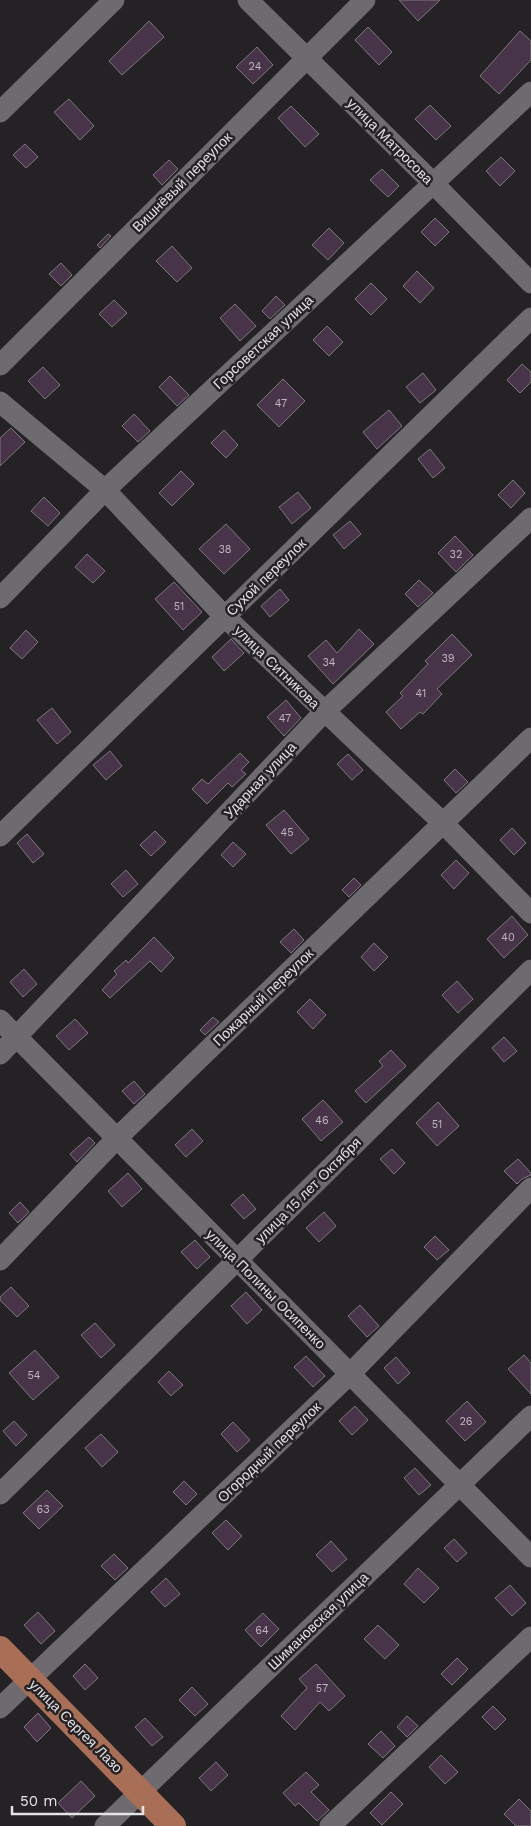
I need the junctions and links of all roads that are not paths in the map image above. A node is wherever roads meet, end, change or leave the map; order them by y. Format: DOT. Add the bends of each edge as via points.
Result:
graph roads {
  1 [pos="114,0"];
  2 [pos="248,0"];
  3 [pos="364,0"];
  4 [pos="307,58"];
  5 [pos="531,92"];
  6 [pos="0,112"];
  7 [pos="434,183"];
  8 [pos="531,283"];
  9 [pos="531,318"];
  10 [pos="0,364"];
  11 [pos="0,402"];
  12 [pos="105,490"];
  13 [pos="531,518"];
  14 [pos="0,598"];
  15 [pos="225,617"];
  16 [pos="324,712"];
  17 [pos="531,738"];
  18 [pos="442,824"];
  19 [pos="0,836"];
  20 [pos="531,913"];
  21 [pos="531,970"];
  22 [pos="0,1020"];
  23 [pos="17,1037"];
  24 [pos="0,1054"];
  25 [pos="117,1138"];
  26 [pos="531,1188"];
  27 [pos="0,1260"];
  28 [pos="237,1260"];
  29 [pos="350,1374"];
  30 [pos="531,1416"];
  31 [pos="459,1485"];
  32 [pos="0,1494"];
  33 [pos="531,1557"];
  34 [pos="531,1637"];
  35 [pos="0,1649"];
  36 [pos="30,1680"];
  37 [pos="0,1708"];
  38 [pos="140,1792"];
  39 [pos="105,1826"];
  40 [pos="173,1826"];
  41 [pos="330,1826"];
  1 -- 6 [label="street"];
  2 -- 4 [label="street, улица Матросова"];
  3 -- 4 [label="street, Вишнёвый переулок"];
  4 -- 7 [label="street, улица Матросова"];
  4 -- 10 [label="street, Вишнёвый переулок"];
  5 -- 7 [label="street, Горсоветская улица"];
  7 -- 8 [label="street, улица Матросова"];
  7 -- 12 [label="street, Горсоветская улица"];
  9 -- 15 [label="street, Сухой переулок"];
  11 -- 12 [label="street, улица Ситникова"];
  12 -- 14 [label="street, Горсоветская улица"];
  12 -- 15 [label="street, улица Ситникова"];
  13 -- 16 [label="street, Ударная улица"];
  15 -- 16 [label="street, улица Ситникова"];
  15 -- 19 [label="street, Сухой переулок"];
  16 -- 18 [label="street, улица Ситникова"];
  16 -- 23 [label="street, Ударная улица"];
  17 -- 18 [label="street, Пожарный переулок"];
  18 -- 20 [label="street, улица Ситникова"];
  18 -- 25 [label="street, Пожарный переулок"];
  21 -- 28 [label="street, улица 15 лет Октября"];
  22 -- 23 [label="street, улица Полины Осипенко"];
  23 -- 24 [label="street, Ударная улица"];
  23 -- 25 [label="street, улица Полины Осипенко"];
  25 -- 27 [label="street, Пожарный переулок"];
  25 -- 28 [label="street, улица Полины Осипенко"];
  26 -- 29 [label="street, Огородный переулок"];
  28 -- 29 [label="street, улица Полины Осипенко"];
  28 -- 32 [label="street, улица 15 лет Октября"];
  29 -- 31 [label="street, улица Полины Осипенко"];
  29 -- 36 [label="street, Огородный переулок"];
  30 -- 31 [label="street, Шимановская улица"];
  31 -- 33 [label="street, улица Полины Осипенко"];
  31 -- 38 [label="street, Шимановская улица"];
  34 -- 41 [label="street"];
  35 -- 36 [label="main road, улица Сергея Лазо"];
  36 -- 37 [label="street, Огородный переулок"];
  36 -- 38 [label="main road, улица Сергея Лазо"];
  38 -- 39 [label="street, Шимановская улица"];
  38 -- 40 [label="main road, улица Сергея Лазо"];
}
